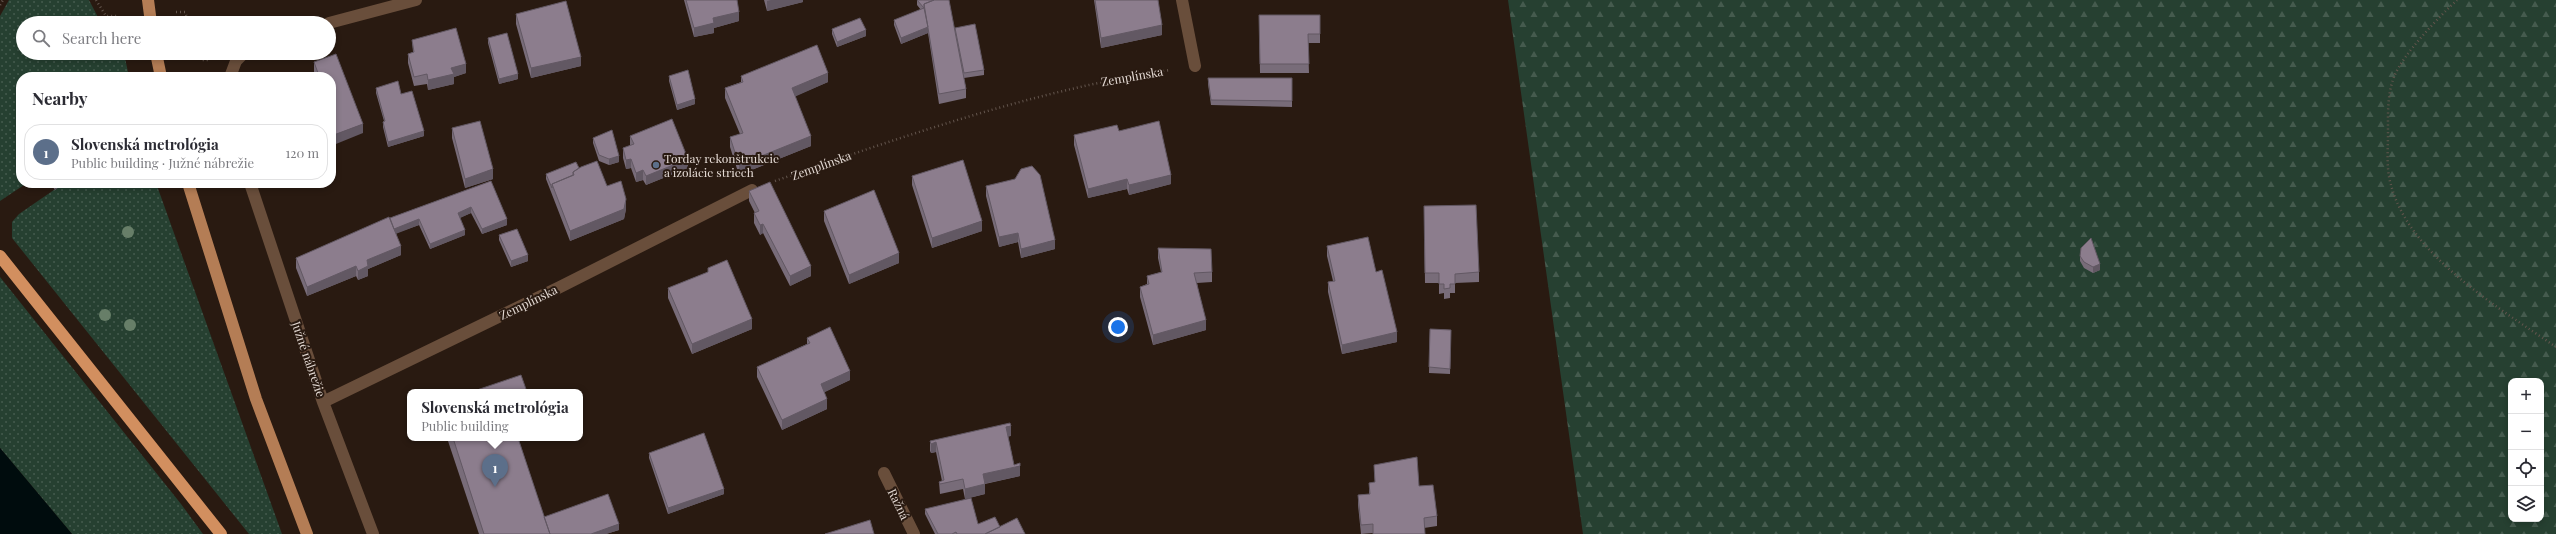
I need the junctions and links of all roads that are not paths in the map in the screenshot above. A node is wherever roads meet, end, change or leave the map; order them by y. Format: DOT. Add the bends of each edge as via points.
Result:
graph roads {
  1 [pos="148,0"];
  2 [pos="416,0"];
  3 [pos="1182,0"];
  4 [pos="150,16"];
  5 [pos="336,21"];
  6 [pos="157,60"];
  7 [pos="238,60"];
  8 [pos="1195,66"];
  9 [pos="160,72"];
  10 [pos="232,72"];
  11 [pos="190,188"];
  12 [pos="252,188"];
  13 [pos="752,190"];
  14 [pos="0,256"];
  15 [pos="323,402"];
  16 [pos="884,473"];
  17 [pos="221,534"];
  18 [pos="307,534"];
  19 [pos="373,534"];
  20 [pos="914,534"];
  1 -- 4 [label="main road"];
  2 -- 5 [label="street"];
  3 -- 8 [label="street"];
  6 -- 9 [label="main road"];
  7 -- 10 [label="street"];
  11 -- 18 [label="main road" via="256,399"];
  12 -- 15 [label="street, Južné nábrežie"];
  13 -- 15 [label="street, Zemplínska"];
  14 -- 17 [label="highway"];
  15 -- 19 [label="street, Južné nábrežie"];
  16 -- 20 [label="street, Ražná"];
}
